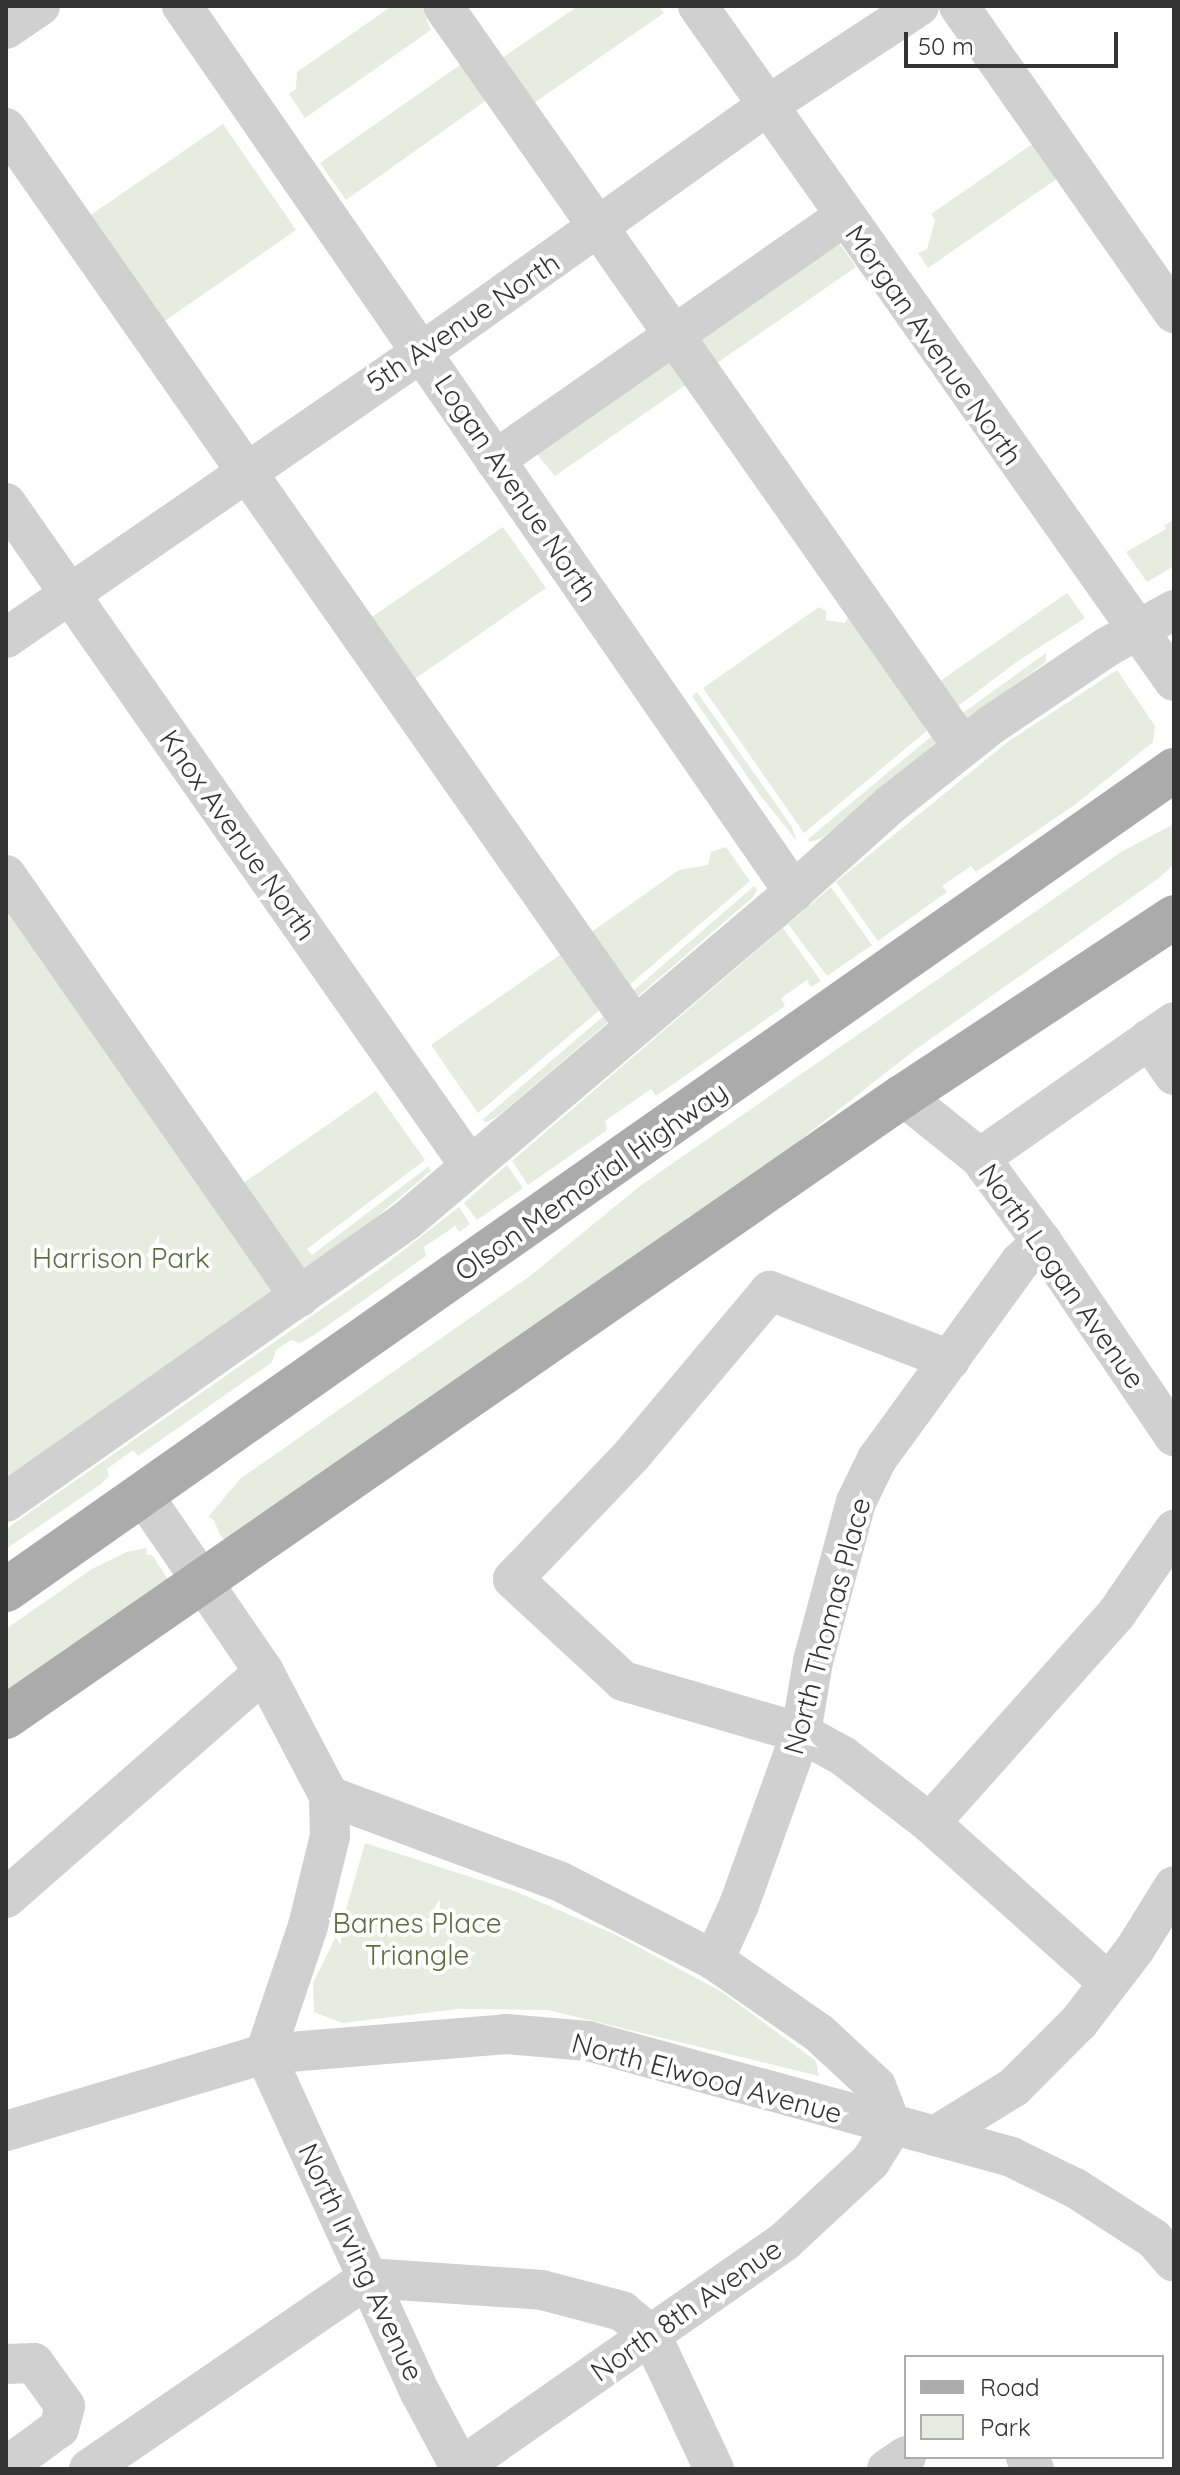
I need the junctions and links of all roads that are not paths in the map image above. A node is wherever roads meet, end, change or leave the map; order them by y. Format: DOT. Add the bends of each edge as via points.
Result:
graph roads {
  1 [pos="40,6"];
  2 [pos="182,6"];
  3 [pos="443,6"];
  4 [pos="698,6"];
  5 [pos="919,6"];
  6 [pos="959,6"];
  7 [pos="6,29"];
  8 [pos="767,106"];
  9 [pos="6,128"];
  10 [pos="843,217"];
  11 [pos="598,228"];
  12 [pos="1174,313"];
  13 [pos="673,335"];
  14 [pos="422,352"];
  15 [pos="495,460"];
  16 [pos="246,471"];
  17 [pos="6,503"];
  18 [pos="69,594"];
  19 [pos="1174,610"];
  20 [pos="1137,630"];
  21 [pos="6,638"];
  22 [pos="1174,681"];
  23 [pos="963,747"];
  24 [pos="1174,770"];
  25 [pos="6,875"];
  26 [pos="794,892"];
  27 [pos="1174,917"];
  28 [pos="635,1027"];
  29 [pos="1161,1030"];
  30 [pos="1174,1075"];
  31 [pos="903,1096"];
  32 [pos="980,1158"];
  33 [pos="470,1166"];
  34 [pos="1042,1242"];
  35 [pos="300,1297"];
  36 [pos="950,1360"];
  37 [pos="1174,1436"];
  38 [pos="143,1495"];
  39 [pos="6,1502"];
  40 [pos="1174,1530"];
  41 [pos="203,1584"];
  42 [pos="6,1590"];
  43 [pos="264,1672"];
  44 [pos="6,1717"];
  45 [pos="801,1733"];
  46 [pos="329,1796"];
  47 [pos="930,1823"];
  48 [pos="1174,1886"];
  49 [pos="6,1898"];
  50 [pos="714,1960"];
  51 [pos="1109,1983"];
  52 [pos="265,2054"];
  53 [pos="892,2127"];
  54 [pos="6,2131"];
  55 [pos="935,2136"];
  56 [pos="1167,2240"];
  57 [pos="368,2278"];
  58 [pos="651,2335"];
  59 [pos="6,2364"];
  60 [pos="904,2457"];
  61 [pos="6,2467"];
  62 [pos="89,2469"];
  63 [pos="460,2469"];
  64 [pos="714,2469"];
  65 [pos="887,2469"];
  1 -- 7 [label="street"];
  2 -- 14 [label="street, Logan Avenue North"];
  3 -- 11 [label="street"];
  4 -- 8 [label="street, Morgan Avenue North"];
  5 -- 8 [label="street, 5th Avenue North"];
  6 -- 12 [label="street"];
  8 -- 10 [label="street, Morgan Avenue North"];
  8 -- 11 [label="street, 5th Avenue North"];
  9 -- 16 [label="street"];
  10 -- 13 [label="street"];
  10 -- 20 [label="street, Morgan Avenue North"];
  11 -- 13 [label="street"];
  11 -- 14 [label="street, 5th Avenue North"];
  13 -- 15 [label="street"];
  13 -- 23 [label="street"];
  14 -- 15 [label="street, Logan Avenue North"];
  14 -- 16 [label="street, 5th Avenue North"];
  15 -- 26 [label="street, Logan Avenue North"];
  16 -- 18 [label="street, 5th Avenue North"];
  16 -- 28 [label="street"];
  17 -- 18 [label="street, Knox Avenue North"];
  18 -- 21 [label="street, 5th Avenue North"];
  18 -- 33 [label="street, Knox Avenue North"];
  19 -- 20 [label="street"];
  20 -- 22 [label="street, Morgan Avenue North"];
  20 -- 23 [label="street"];
  23 -- 26 [label="street"];
  24 -- 38 [label="main road, Olson Memorial Highway"];
  25 -- 35 [label="street"];
  26 -- 28 [label="street"];
  27 -- 31 [label="main road"];
  28 -- 33 [label="street"];
  29 -- 30 [label="street"];
  29 -- 32 [label="street"];
  31 -- 32 [label="street, North Logan Avenue"];
  31 -- 41 [label="main road"];
  32 -- 34 [label="street, North Logan Avenue"];
  33 -- 35 [label="street" via="406,1221"];
  34 -- 36 [label="street, North Thomas Place" via="1020,1262"];
  34 -- 37 [label="street, North Logan Avenue"];
  35 -- 39 [label="street"];
  36 -- 45 [label="street, North Thomas Place" via="877,1459 856,1502 813,1661"];
  36 -- 45 [label="street" via="770,1291 632,1455 513,1579 623,1681"];
  38 -- 41 [label="street"];
  38 -- 42 [label="main road, Olson Memorial Highway"];
  40 -- 47 [label="street" via="1117,1613"];
  41 -- 43 [label="street"];
  41 -- 44 [label="main road"];
  43 -- 46 [label="street"];
  43 -- 49 [label="street"];
  45 -- 47 [label="street" via="843,1756"];
  45 -- 50 [label="street, North Thomas Place"];
  46 -- 50 [label="street, North Elwood Avenue" via="559,1881"];
  46 -- 52 [label="street" via="330,1836 308,1926"];
  47 -- 51 [label="street"];
  48 -- 51 [label="street"];
  50 -- 53 [label="street, North Elwood Avenue" via="819,2033 876,2086"];
  51 -- 55 [label="street" via="1079,2022 1014,2087"];
  52 -- 53 [label="street, North Elwood Avenue" via="506,2034 588,2041"];
  52 -- 54 [label="street, North Elwood Avenue"];
  52 -- 57 [label="street, North Irving Avenue"];
  53 -- 55 [label="street, North Elwood Avenue"];
  53 -- 58 [label="street, North 8th Avenue" via="871,2161 785,2241"];
  55 -- 56 [label="street, North Elwood Avenue" via="1011,2157"];
  57 -- 58 [label="street" via="542,2290 622,2311"];
  57 -- 62 [label="street"];
  57 -- 63 [label="street, North Irving Avenue"];
  58 -- 63 [label="street, North 8th Avenue"];
  58 -- 64 [label="street"];
  59 -- 61 [label="street" via="34,2363 65,2406 59,2428"];
  60 -- 65 [label="street"];
}
